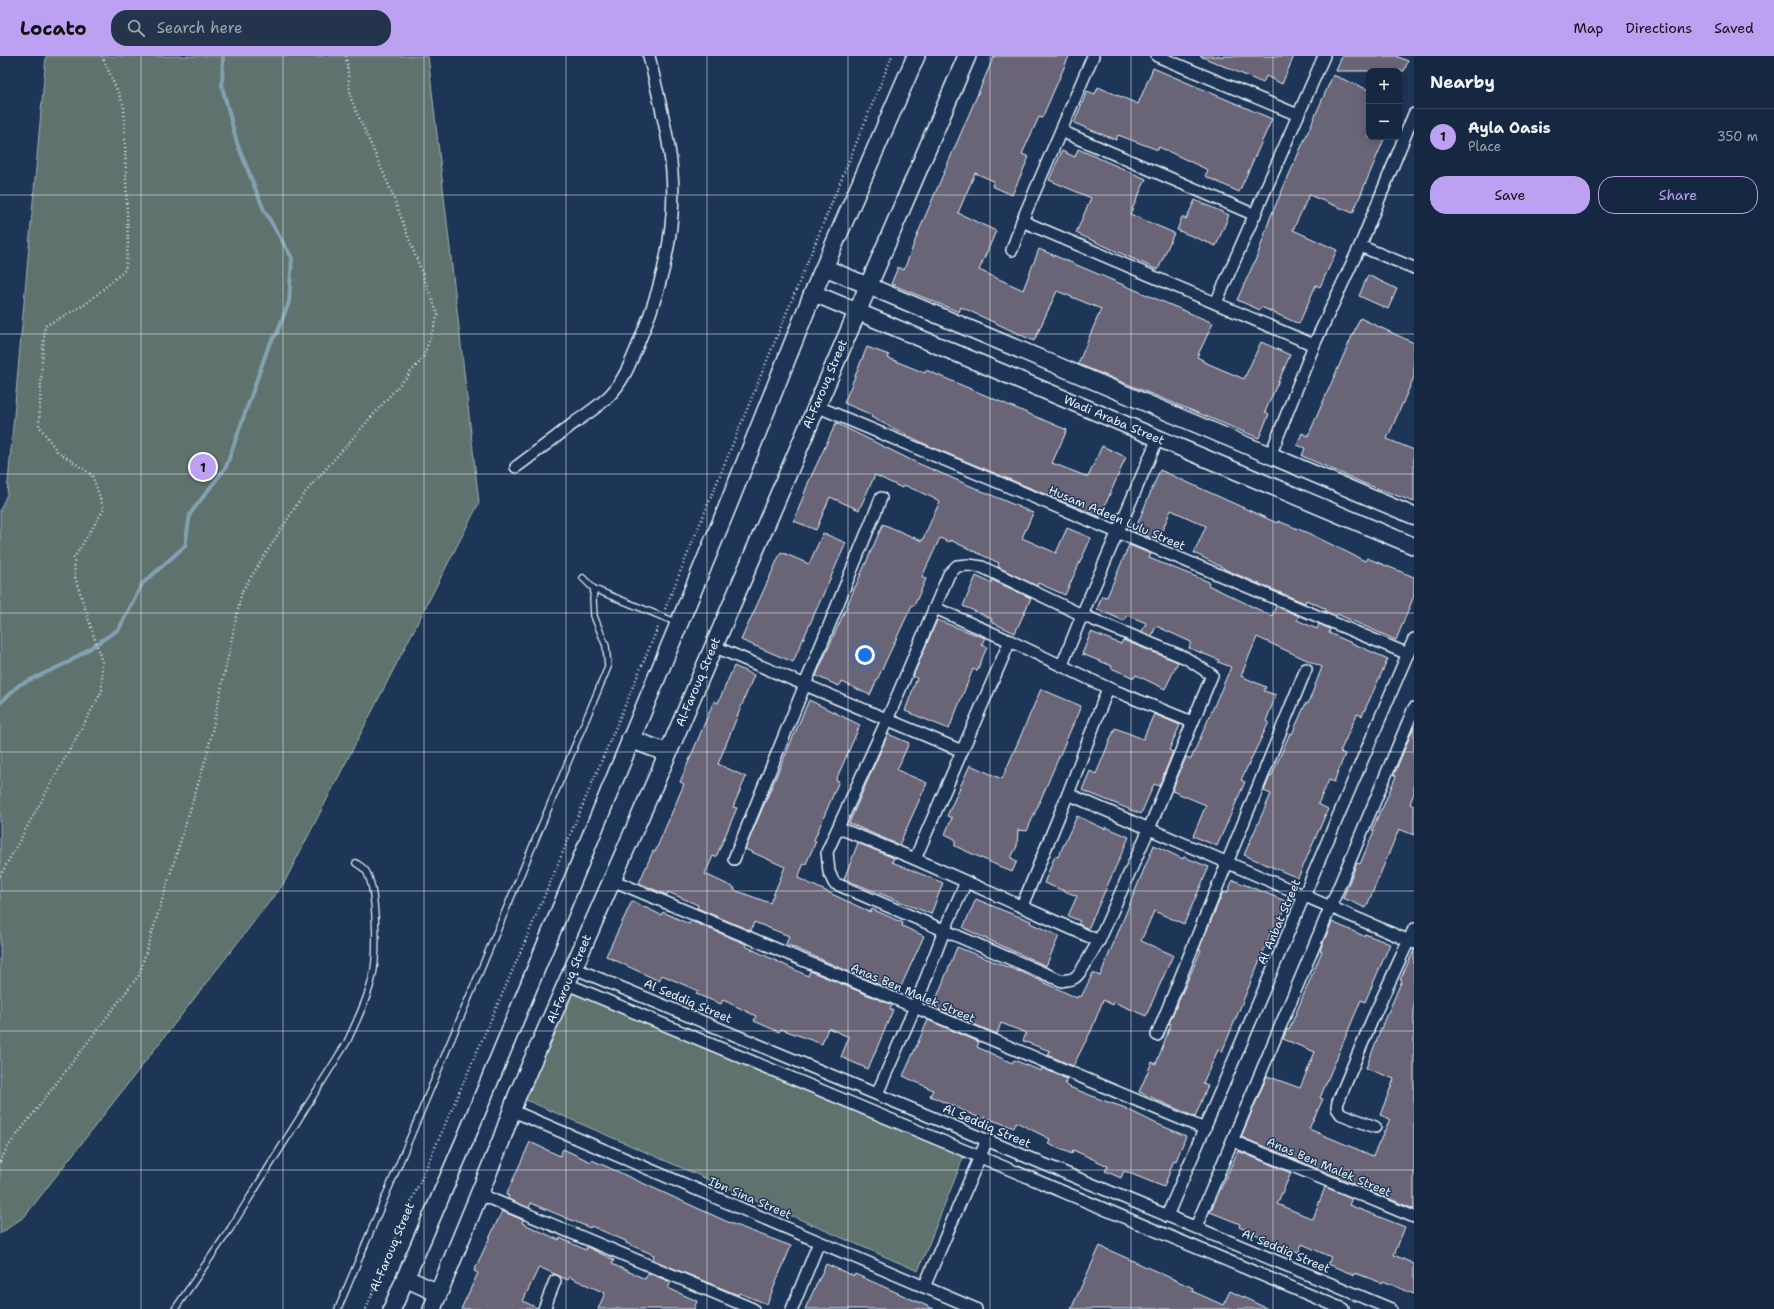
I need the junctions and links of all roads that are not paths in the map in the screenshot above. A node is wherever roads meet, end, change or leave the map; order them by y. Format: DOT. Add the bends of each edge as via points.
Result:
graph roads {
  1 [pos="649,56"];
  2 [pos="916,56"];
  3 [pos="967,56"];
  4 [pos="1093,56"];
  5 [pos="1158,56"];
  6 [pos="1324,56"];
  7 [pos="1414,114"];
  8 [pos="1298,115"];
  9 [pos="1061,131"];
  10 [pos="1255,215"];
  11 [pos="1022,221"];
  12 [pos="1360,246"];
  13 [pos="1012,250"];
  14 [pos="826,268"];
  15 [pos="1414,268"];
  16 [pos="868,286"];
  17 [pos="814,293"];
  18 [pos="1216,303"];
  19 [pos="857,311"];
  20 [pos="1314,346"];
  21 [pos="816,406"];
  22 [pos="1158,438"];
  23 [pos="1270,456"];
  24 [pos="516,467"];
  25 [pos="881,498"];
  26 [pos="1414,516"];
  27 [pos="1118,533"];
  28 [pos="1414,546"];
  29 [pos="583,578"];
  30 [pos="594,589"];
  31 [pos="935,608"];
  32 [pos="1082,615"];
  33 [pos="679,623"];
  34 [pos="1414,639"];
  35 [pos="1010,641"];
  36 [pos="713,646"];
  37 [pos="1408,654"];
  38 [pos="1062,665"];
  39 [pos="1306,669"];
  40 [pos="805,685"];
  41 [pos="1108,688"];
  42 [pos="1414,708"];
  43 [pos="887,720"];
  44 [pos="1192,722"];
  45 [pos="630,739"];
  46 [pos="962,751"];
  47 [pos="668,753"];
  48 [pos="1068,794"];
  49 [pos="839,828"];
  50 [pos="1149,828"];
  51 [pos="734,859"];
  52 [pos="915,859"];
  53 [pos="356,863"];
  54 [pos="1227,863"];
  55 [pos="612,880"];
  56 [pos="966,882"];
  57 [pos="1304,896"];
  58 [pos="1022,906"];
  59 [pos="1330,907"];
  60 [pos="1414,929"];
  61 [pos="944,931"];
  62 [pos="1099,941"];
  63 [pos="1412,942"];
  64 [pos="574,968"];
  65 [pos="567,984"];
  66 [pos="915,1007"];
  67 [pos="1157,1035"];
  68 [pos="877,1094"];
  69 [pos="513,1111"];
  70 [pos="1375,1127"];
  71 [pos="1205,1129"];
  72 [pos="987,1140"];
  73 [pos="1233,1141"];
  74 [pos="980,1157"];
  75 [pos="479,1194"];
  76 [pos="1167,1216"];
  77 [pos="1414,1217"];
  78 [pos="1196,1227"];
  79 [pos="819,1242"];
  80 [pos="405,1278"];
  81 [pos="556,1281"];
  82 [pos="924,1287"];
  83 [pos="438,1293"];
  84 [pos="1385,1308"];
  85 [pos="175,1309"];
  86 [pos="338,1309"];
  87 [pos="392,1309"];
  88 [pos="432,1309"];
  89 [pos="544,1309"];
  90 [pos="753,1309"];
  91 [pos="792,1309"];
  92 [pos="976,1309"];
  93 [pos="1343,1309"];
  1 -- 24 [label="street" via="669,149 672,176 672,223 659,287 634,355 608,397"];
  2 -- 14 [label="main road, Al-Farouq Street"];
  3 -- 16 [label="main road, Al-Farouq Street"];
  4 -- 9 [label="street"];
  5 -- 8 [label="street"];
  6 -- 8 [label="street"];
  7 -- 12 [label="street"];
  8 -- 10 [label="street"];
  9 -- 10 [label="street"];
  9 -- 11 [label="street"];
  10 -- 18 [label="street"];
  11 -- 13 [label="street"];
  11 -- 18 [label="street"];
  12 -- 15 [label="street"];
  12 -- 20 [label="street"];
  14 -- 16 [label="main road"];
  14 -- 17 [label="main road, Al-Farouq Street"];
  16 -- 19 [label="main road, Al-Farouq Street"];
  16 -- 23 [label="main road"];
  17 -- 19 [label="main road, Wadi Araba Street"];
  17 -- 33 [label="main road, Al-Farouq Street"];
  18 -- 20 [label="street"];
  19 -- 21 [label="main road, Al-Farouq Street"];
  19 -- 22 [label="main road, Wadi Araba Street"];
  20 -- 23 [label="street"];
  21 -- 27 [label="street, Husam Adeen Lulu Street"];
  21 -- 36 [label="main road, Al-Farouq Street"];
  22 -- 27 [label="street"];
  22 -- 28 [label="main road, Wadi Araba Street"];
  23 -- 26 [label="main road"];
  25 -- 40 [label="street"];
  27 -- 32 [label="street"];
  27 -- 37 [label="street, Husam Adeen Lulu Street"];
  29 -- 30 [label="lane"];
  30 -- 33 [label="lane"];
  30 -- 86 [label="lane" via="594,616 606,646 608,667"];
  31 -- 32 [label="street" via="950,574 957,566 968,566 982,567"];
  31 -- 35 [label="street"];
  31 -- 43 [label="street"];
  32 -- 38 [label="street"];
  32 -- 44 [label="street" via="1186,658 1212,675"];
  33 -- 45 [label="main road, Al-Farouq Street"];
  34 -- 37 [label="street, Al Anbat Street"];
  35 -- 38 [label="street"];
  35 -- 46 [label="street"];
  36 -- 40 [label="street"];
  36 -- 47 [label="main road, Al-Farouq Street"];
  37 -- 57 [label="street, Al Anbat Street"];
  38 -- 41 [label="street"];
  39 -- 54 [label="street"];
  40 -- 43 [label="street"];
  40 -- 51 [label="street"];
  41 -- 44 [label="street"];
  41 -- 48 [label="street"];
  42 -- 59 [label="street"];
  43 -- 46 [label="street"];
  43 -- 49 [label="street"];
  44 -- 50 [label="street"];
  45 -- 47 [label="main road"];
  45 -- 80 [label="main road, Al-Farouq Street"];
  46 -- 52 [label="street"];
  47 -- 55 [label="main road, Al-Farouq Street"];
  48 -- 50 [label="street"];
  48 -- 58 [label="street"];
  49 -- 52 [label="street"];
  49 -- 61 [label="street" via="827,852 829,872 834,883"];
  50 -- 54 [label="street"];
  50 -- 62 [label="street"];
  52 -- 56 [label="street"];
  53 -- 85 [label="lane" via="367,871 374,895 373,979 347,1042 230,1229"];
  54 -- 57 [label="street"];
  54 -- 67 [label="street"];
  55 -- 64 [label="main road, Al-Farouq Street"];
  55 -- 66 [label="street, Anas Ben Malek Street"];
  56 -- 58 [label="street"];
  56 -- 61 [label="street"];
  57 -- 59 [label="street"];
  57 -- 71 [label="street, Al Anbat Street"];
  58 -- 62 [label="street"];
  59 -- 63 [label="street"];
  59 -- 73 [label="street"];
  60 -- 63 [label="street"];
  61 -- 62 [label="street" via="1062,980 1075,978"];
  61 -- 66 [label="street"];
  63 -- 70 [label="street" via="1372,1020 1338,1102 1337,1108 1341,1114"];
  64 -- 65 [label="main road, Al-Farouq Street"];
  64 -- 68 [label="street, Al Seddiq Street"];
  65 -- 69 [label="main road, Al-Farouq Street" via="517,1096"];
  65 -- 74 [label="street"];
  66 -- 68 [label="street"];
  66 -- 71 [label="street, Anas Ben Malek Street"];
  68 -- 72 [label="street, Al Seddiq Street"];
  69 -- 75 [label="main road, Al-Farouq Street"];
  69 -- 79 [label="street, Ibn Sina Street"];
  71 -- 76 [label="street, Al Anbat Street"];
  72 -- 74 [label="street"];
  72 -- 76 [label="street, Al Seddiq Street"];
  73 -- 77 [label="street, Anas Ben Malek Street"];
  73 -- 78 [label="street"];
  74 -- 82 [label="street"];
  74 -- 93 [label="street"];
  75 -- 83 [label="main road, Al-Farouq Street"];
  75 -- 90 [label="street"];
  76 -- 78 [label="street, Al Seddiq Street"];
  78 -- 84 [label="street, Al Seddiq Street"];
  79 -- 82 [label="street, Ibn Sina Street"];
  79 -- 91 [label="street"];
  80 -- 83 [label="main road"];
  80 -- 87 [label="main road, Al-Farouq Street"];
  81 -- 89 [label="street"];
  82 -- 92 [label="street, Ibn Sina Street"];
  83 -- 88 [label="main road, Al-Farouq Street"];
}
